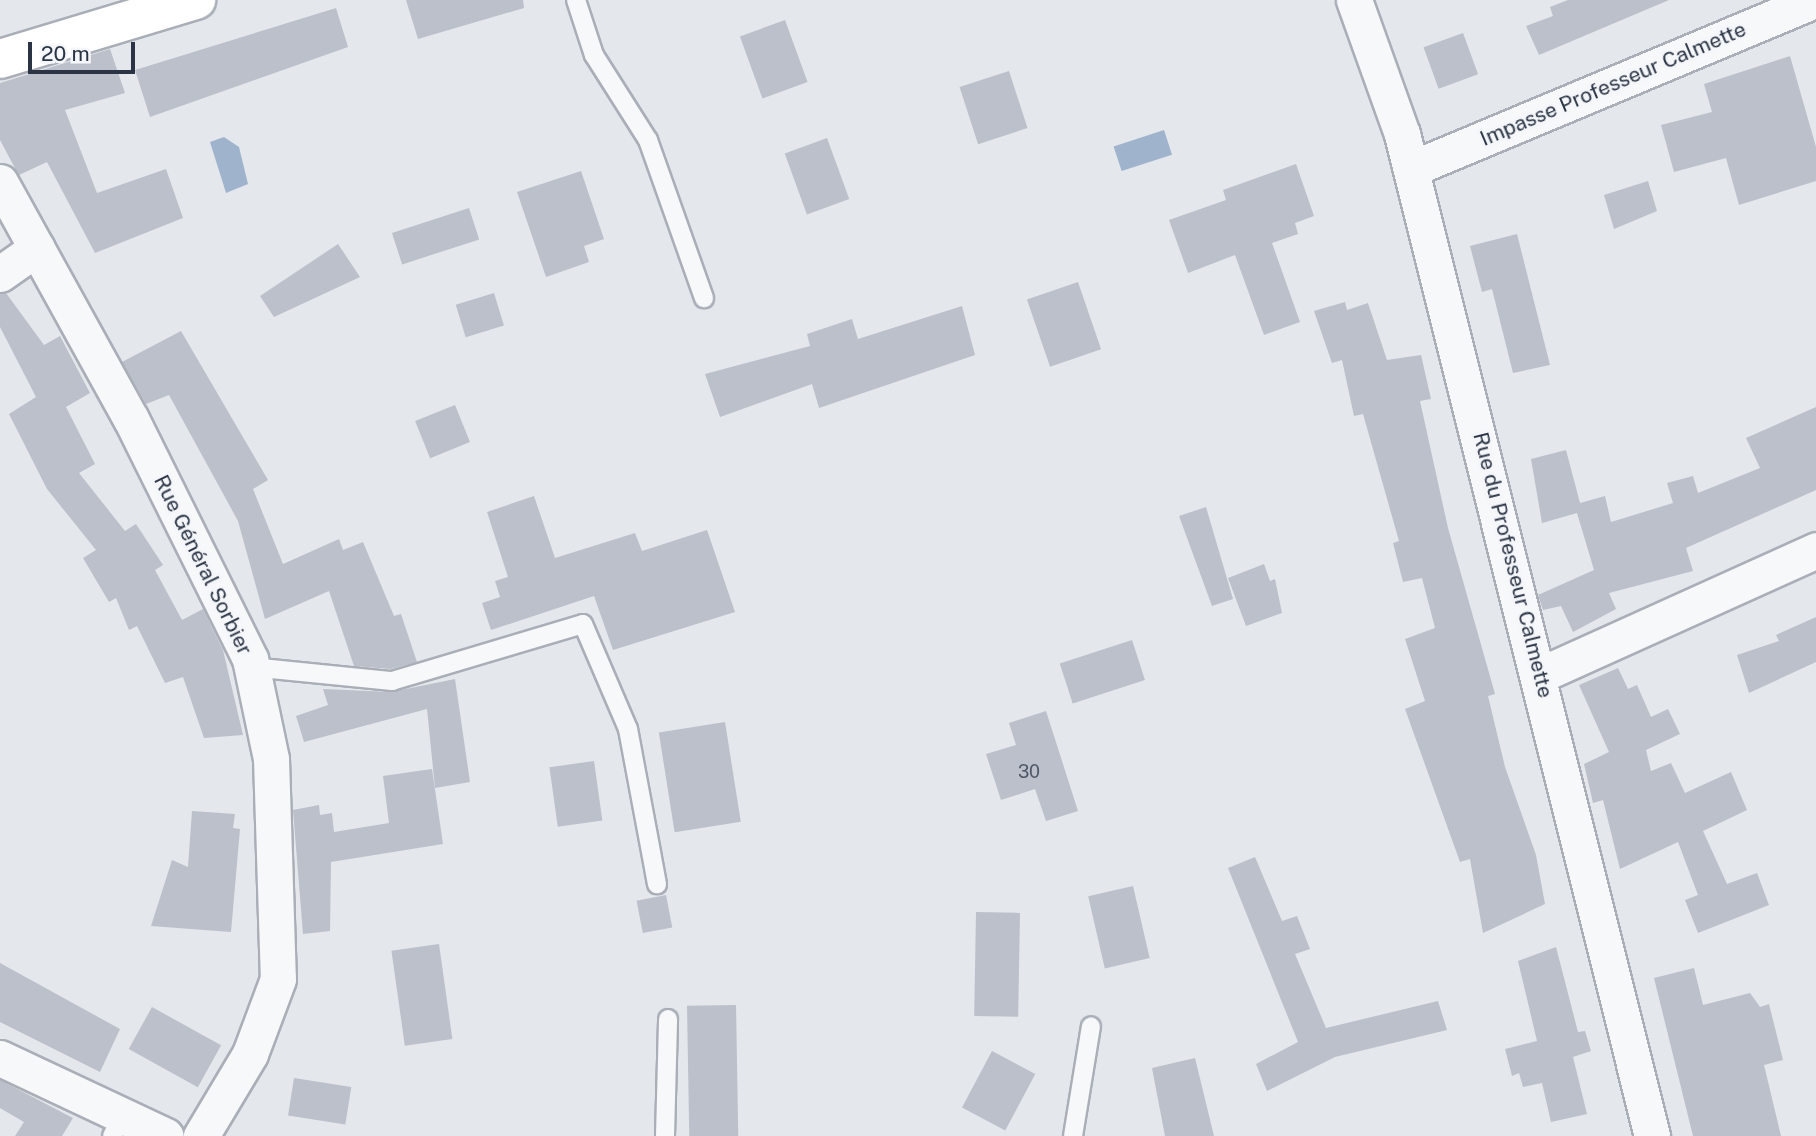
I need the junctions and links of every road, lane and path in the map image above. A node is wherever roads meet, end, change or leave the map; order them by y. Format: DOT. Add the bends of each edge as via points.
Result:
graph roads {
  1 [pos="196,0"];
  2 [pos="576,0"];
  3 [pos="1354,0"];
  4 [pos="1815,0"];
  5 [pos="0,59"];
  6 [pos="1411,169"];
  7 [pos="0,182"];
  8 [pos="37,248"];
  9 [pos="0,274"];
  10 [pos="704,298"];
  11 [pos="1816,550"];
  12 [pos="251,667"];
  13 [pos="1542,674"];
  14 [pos="657,884"];
  15 [pos="668,1019"];
  16 [pos="1091,1026"];
  17 [pos="0,1058"];
  18 [pos="117,1126"];
  19 [pos="166,1136"];
  20 [pos="201,1136"];
  21 [pos="665,1136"];
  22 [pos="1073,1136"];
  23 [pos="1652,1136"];
  1 -- 5 [label="main road"];
  2 -- 10 [label="lane" via="594,55 648,140"];
  3 -- 6 [label="street, Rue du Professeur Calmette"];
  4 -- 6 [label="street, Impasse Professeur Calmette"];
  6 -- 13 [label="street, Rue du Professeur Calmette"];
  7 -- 8 [label="street, Rue Général Sorbier"];
  8 -- 9 [label="street"];
  8 -- 12 [label="street, Rue Général Sorbier" via="131,419"];
  11 -- 13 [label="street"];
  12 -- 14 [label="lane" via="392,681 583,624 628,729"];
  12 -- 20 [label="street, Rue Général Sorbier" via="271,759 278,979 250,1054"];
  13 -- 23 [label="street, Rue du Professeur Calmette"];
  15 -- 21 [label="lane"];
  16 -- 22 [label="lane"];
  17 -- 18 [label="street"];
  18 -- 19 [label="street"];
}
